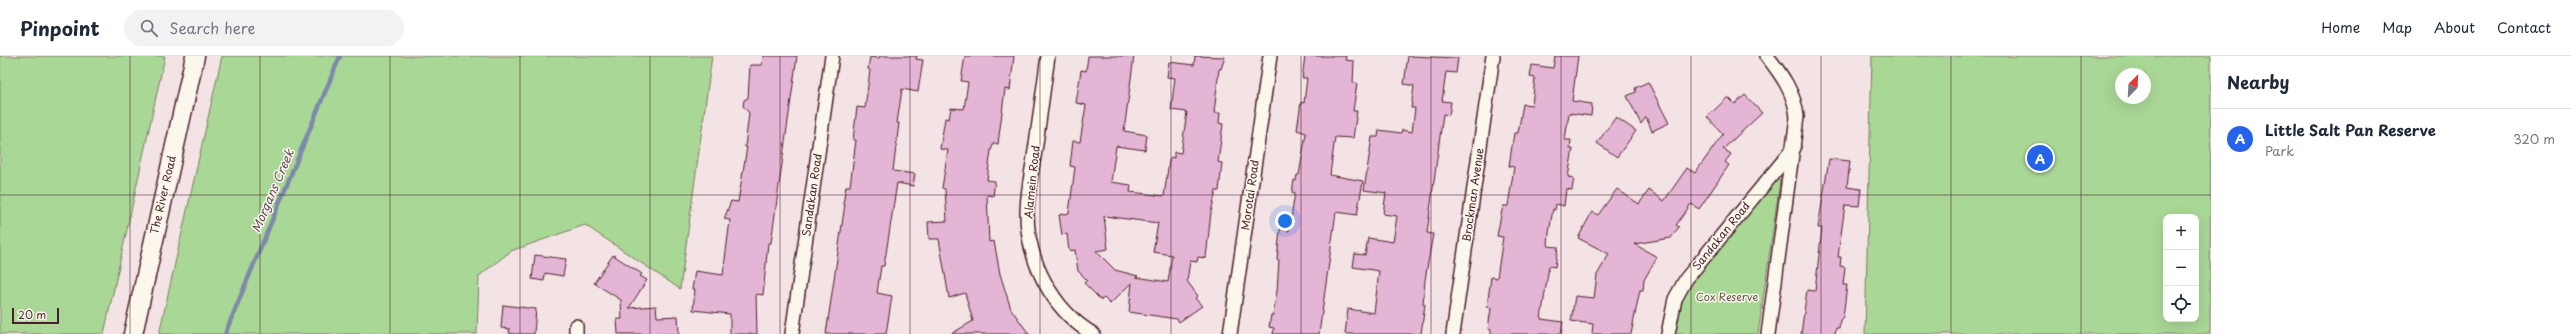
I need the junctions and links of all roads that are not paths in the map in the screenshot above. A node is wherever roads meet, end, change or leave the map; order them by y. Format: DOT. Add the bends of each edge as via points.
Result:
graph roads {
  1 [pos="195,56"];
  2 [pos="832,56"];
  3 [pos="1048,56"];
  4 [pos="1270,56"];
  5 [pos="1493,56"];
  6 [pos="1767,56"];
  7 [pos="1794,148"];
  8 [pos="133,334"];
  9 [pos="792,334"];
  10 [pos="1093,334"];
  11 [pos="1230,334"];
  12 [pos="1453,334"];
  13 [pos="1668,334"];
  14 [pos="1768,334"];
  1 -- 8 [label="main road, The River Road"];
  2 -- 9 [label="street, Sandakan Road"];
  3 -- 10 [label="street, Alamein Road" via="1029,192 1029,235 1034,257 1051,292 1075,320"];
  4 -- 11 [label="street, Morotai Road"];
  5 -- 12 [label="street, Brockman Avenue"];
  6 -- 7 [label="street" via="1791,91 1796,104"];
  7 -- 13 [label="street, Sandakan Road" via="1686,279 1675,299"];
  7 -- 14 [label="street"];
}
